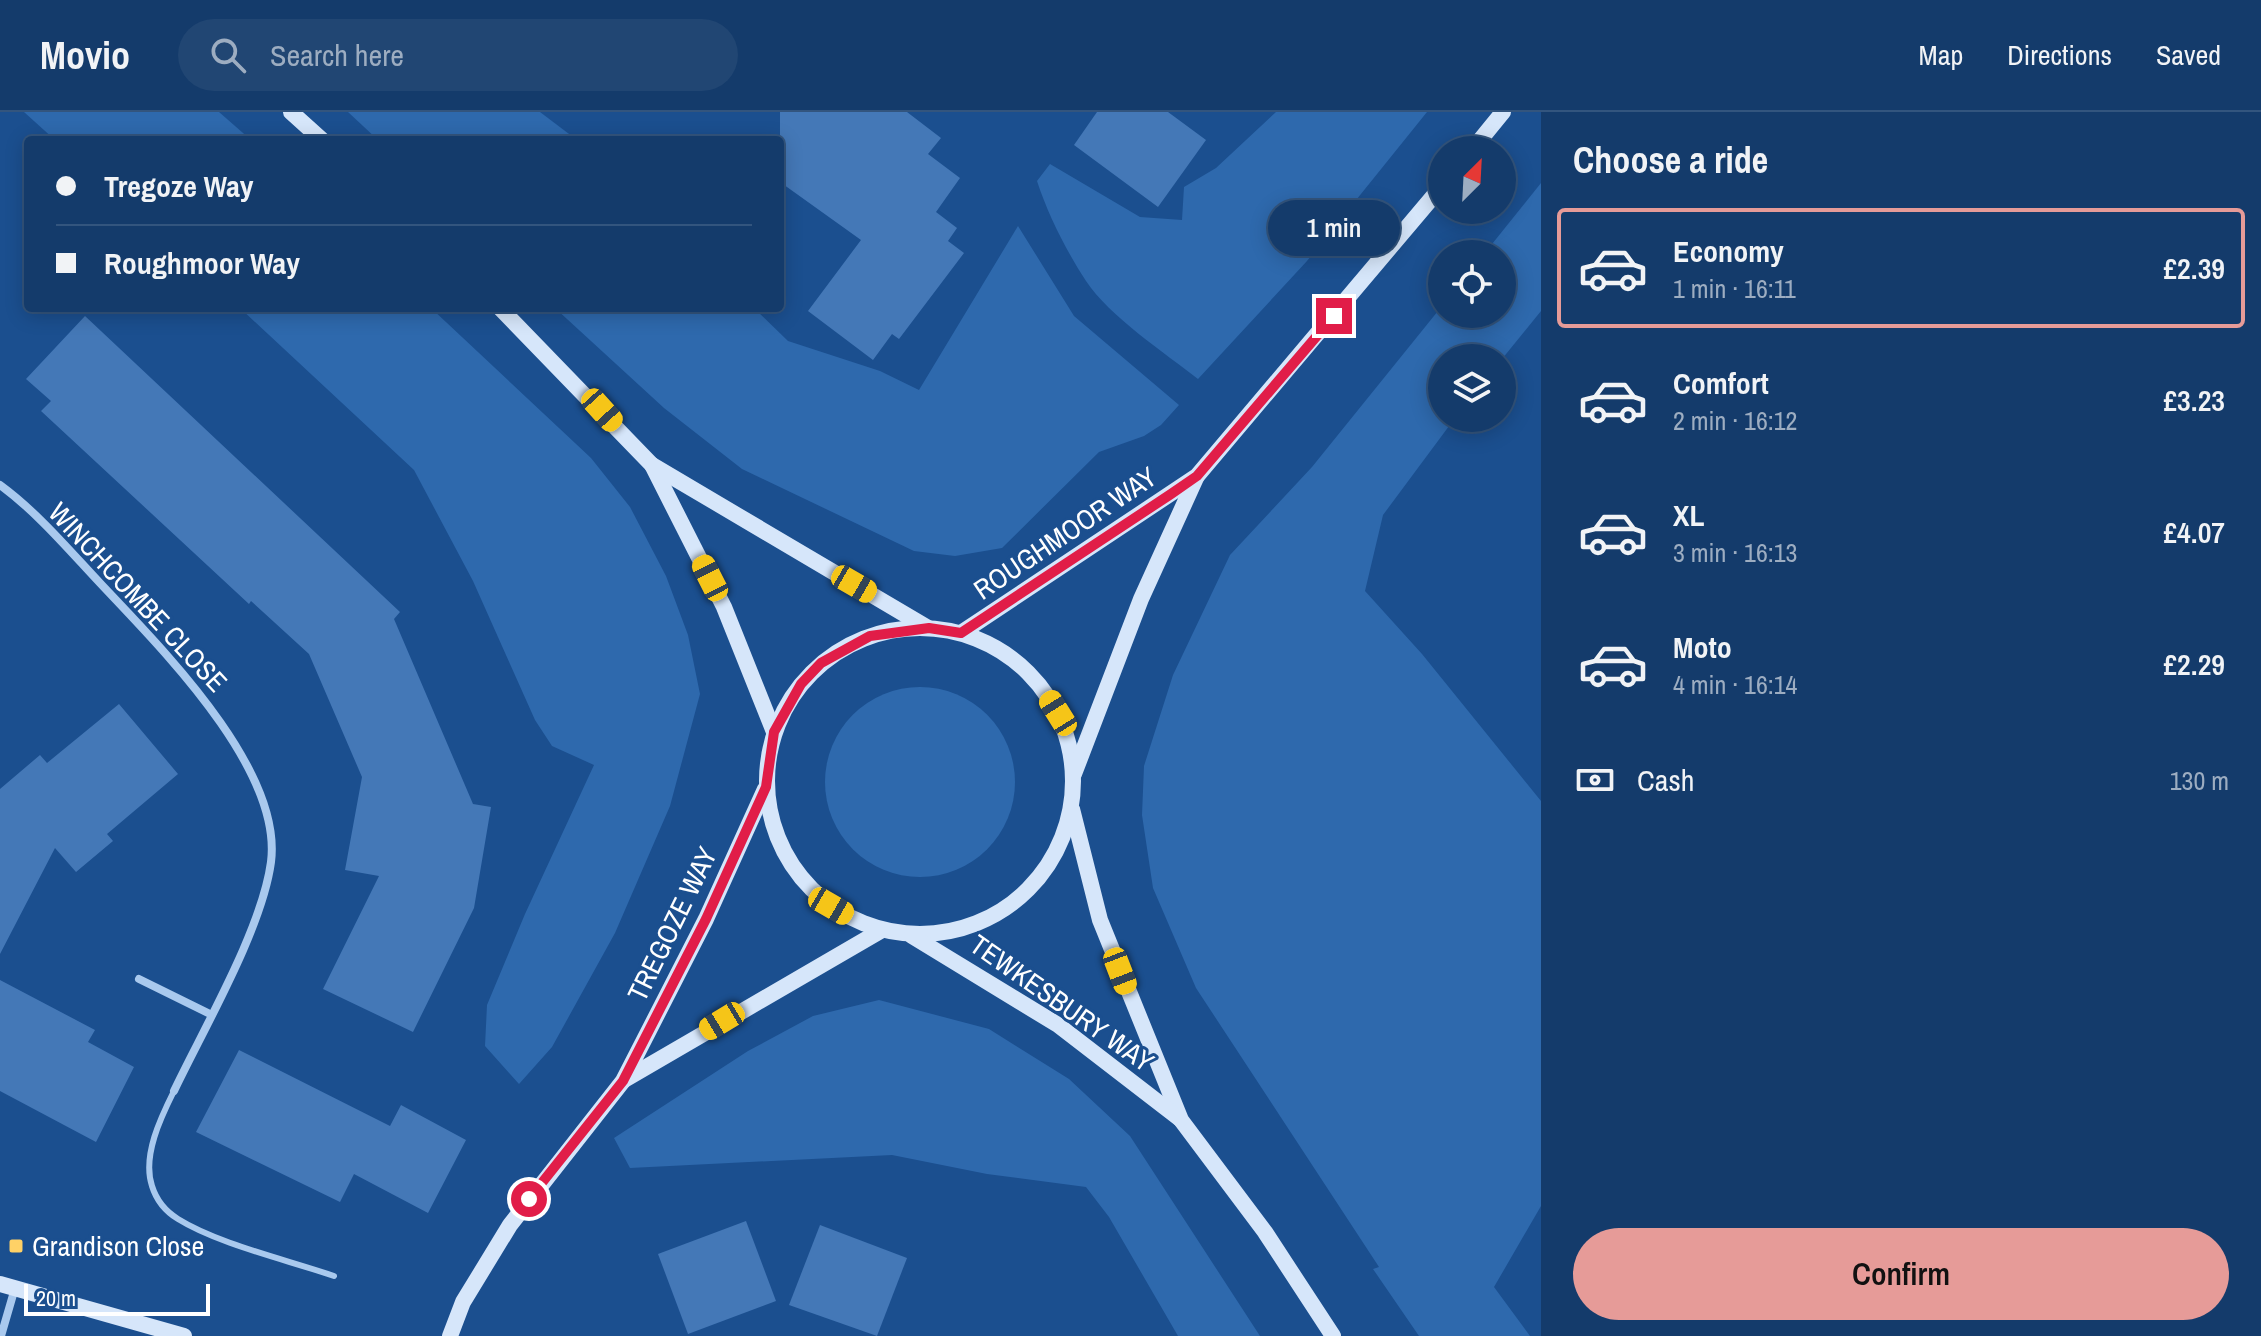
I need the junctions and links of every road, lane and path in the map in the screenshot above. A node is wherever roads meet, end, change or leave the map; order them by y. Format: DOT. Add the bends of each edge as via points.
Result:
graph roads {
  1 [pos="291,112"];
  2 [pos="1503,112"];
  3 [pos="318,136"];
  4 [pos="1483,136"];
  5 [pos="1428,203"];
  6 [pos="504,312"];
  7 [pos="652,465"];
  8 [pos="1197,476"];
  9 [pos="0,485"];
  10 [pos="929,628"];
  11 [pos="961,633"];
  12 [pos="774,732"];
  13 [pos="1074,776"];
  14 [pos="766,787"];
  15 [pos="1071,808"];
  16 [pos="882,930"];
  17 [pos="910,934"];
  18 [pos="139,979"];
  19 [pos="210,1014"];
  20 [pos="623,1081"];
  21 [pos="174,1091"];
  22 [pos="1181,1120"];
  23 [pos="334,1276"];
  24 [pos="7,1286"];
  25 [pos="1,1336"];
  26 [pos="184,1336"];
  27 [pos="450,1336"];
  28 [pos="1333,1336"];
  1 -- 3 [label="main road"];
  2 -- 4 [label="main road"];
  5 -- 8 [label="main road, ROUGHMOOR WAY"];
  6 -- 7 [label="main road"];
  7 -- 10 [label="main road"];
  7 -- 12 [label="main road" via="724,607"];
  8 -- 11 [label="main road, ROUGHMOOR WAY"];
  8 -- 13 [label="main road, ROUGHMOOR WAY" via="1129,627"];
  9 -- 19 [label="street, WINCHCOMBE CLOSE" via="74,555 203,697 246,763 262,803 271,860 251,928"];
  10 -- 11 [label="main road"];
  10 -- 12 [label="main road" via="896,630 844,647 801,684"];
  11 -- 13 [label="main road" via="1000,651 1041,686 1058,713"];
  12 -- 14 [label="main road"];
  13 -- 15 [label="main road"];
  14 -- 16 [label="main road" via="778,842 810,889 855,920"];
  14 -- 20 [label="main road, TREGOZE WAY"];
  15 -- 17 [label="main road" via="1048,867 1002,912 942,934"];
  15 -- 22 [label="main road, TEWKESBURY WAY" via="1100,920"];
  16 -- 17 [label="main road"];
  16 -- 20 [label="main road, TREGOZE WAY"];
  17 -- 22 [label="main road, TEWKESBURY WAY" via="1058,1025"];
  18 -- 19 [label="street"];
  19 -- 21 [label="street, WINCHCOMBE CLOSE"];
  20 -- 27 [label="main road, TREGOZE WAY" via="510,1225 463,1302"];
  21 -- 23 [label="lane, WINCHCOMBE CLOSE" via="150,1158 159,1203 177,1219 207,1232"];
  22 -- 28 [label="main road, TEWKESBURY WAY" via="1265,1232"];
  24 -- 25 [label="street"];
  24 -- 26 [label="main road"];
}
